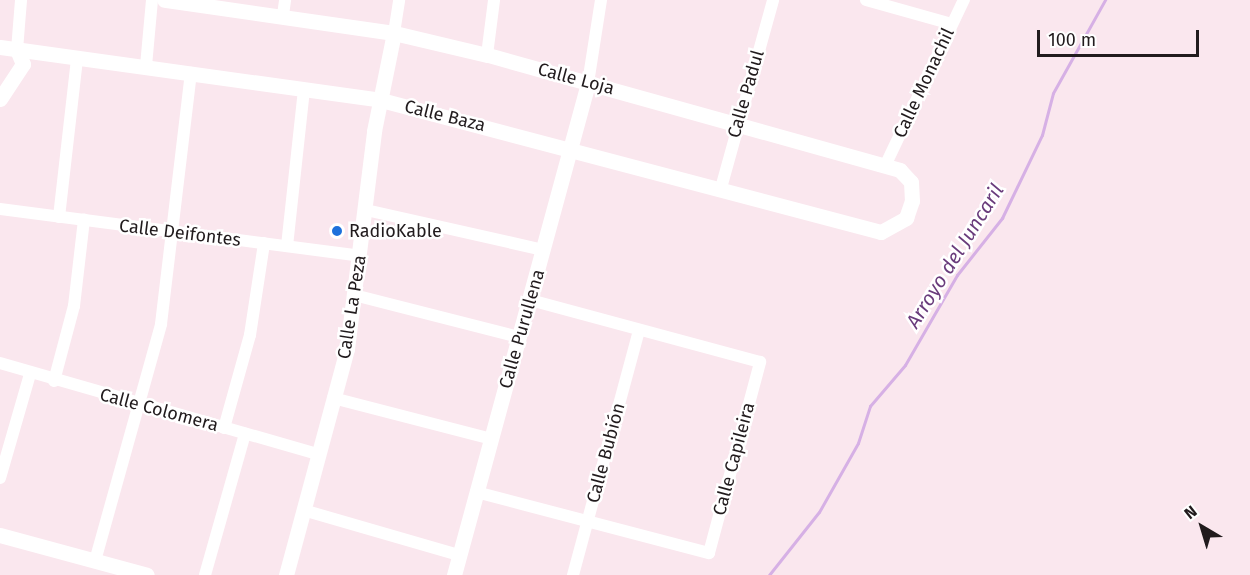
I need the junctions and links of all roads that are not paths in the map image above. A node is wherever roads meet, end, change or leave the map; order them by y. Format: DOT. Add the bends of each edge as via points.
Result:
graph roads {
  1 [pos="21,0"];
  2 [pos="152,0"];
  3 [pos="164,0"];
  4 [pos="399,0"];
  5 [pos="494,0"];
  6 [pos="602,0"];
  7 [pos="773,0"];
  8 [pos="866,0"];
  9 [pos="964,0"];
  10 [pos="284,7"];
  11 [pos="952,24"];
  12 [pos="394,33"];
  13 [pos="0,47"];
  14 [pos="17,50"];
  15 [pos="487,55"];
  16 [pos="77,58"];
  17 [pos="146,66"];
  18 [pos="191,73"];
  19 [pos="588,83"];
  20 [pos="304,89"];
  21 [pos="0,99"];
  22 [pos="381,100"];
  23 [pos="738,124"];
  24 [pos="570,148"];
  25 [pos="885,166"];
  26 [pos="721,188"];
  27 [pos="0,209"];
  28 [pos="366,210"];
  29 [pos="59,217"];
  30 [pos="84,220"];
  31 [pos="172,232"];
  32 [pos="881,232"];
  33 [pos="264,243"];
  34 [pos="287,246"];
  35 [pos="543,250"];
  36 [pos="360,256"];
  37 [pos="354,295"];
  38 [pos="531,300"];
  39 [pos="639,331"];
  40 [pos="519,338"];
  41 [pos="0,363"];
  42 [pos="30,374"];
  43 [pos="54,381"];
  44 [pos="333,398"];
  45 [pos="139,404"];
  46 [pos="224,428"];
  47 [pos="245,434"];
  48 [pos="491,439"];
  49 [pos="318,454"];
  50 [pos="0,478"];
  51 [pos="476,492"];
  52 [pos="303,510"];
  53 [pos="588,520"];
  54 [pos="0,535"];
  55 [pos="459,555"];
  56 [pos="95,561"];
  57 [pos="122,572"];
  58 [pos="147,575"];
  59 [pos="205,575"];
  60 [pos="286,575"];
  61 [pos="454,575"];
  62 [pos="573,575"];
  1 -- 14 [label="street"];
  2 -- 17 [label="street"];
  3 -- 10 [label="street, Calle Loja"];
  4 -- 12 [label="street"];
  5 -- 15 [label="street"];
  6 -- 19 [label="street"];
  7 -- 23 [label="street, Calle Padul"];
  8 -- 11 [label="street"];
  9 -- 11 [label="street, Calle Monachil"];
  10 -- 12 [label="street, Calle Loja"];
  11 -- 25 [label="street, Calle Monachil"];
  12 -- 15 [label="street, Calle Loja"];
  12 -- 22 [label="street, Calle La Peza"];
  13 -- 14 [label="street, Calle Baza"];
  14 -- 16 [label="street, Calle Baza"];
  14 -- 21 [label="street" via="23,64"];
  15 -- 19 [label="street, Calle Loja"];
  16 -- 17 [label="street, Calle Baza"];
  16 -- 29 [label="street"];
  17 -- 18 [label="street, Calle Baza"];
  18 -- 20 [label="street, Calle Baza"];
  18 -- 31 [label="street"];
  19 -- 23 [label="street, Calle Loja"];
  19 -- 24 [label="street, Calle Purullena"];
  20 -- 22 [label="street, Calle Baza"];
  20 -- 34 [label="street"];
  22 -- 24 [label="street, Calle Baza"];
  22 -- 28 [label="street, Calle La Peza"];
  23 -- 25 [label="street, Calle Loja"];
  23 -- 26 [label="street, Calle Padul"];
  24 -- 26 [label="street, Calle Baza"];
  24 -- 35 [label="street, Calle Purullena"];
  25 -- 32 [label="street, Calle Loja" via="911,182 912,201 901,223"];
  26 -- 32 [label="street, Calle Baza"];
  27 -- 29 [label="street, Calle Deifontes"];
  28 -- 35 [label="street"];
  28 -- 36 [label="street, Calle La Peza"];
  29 -- 30 [label="street, Calle Deifontes"];
  30 -- 31 [label="street, Calle Deifontes"];
  30 -- 43 [label="street" via="74,306"];
  31 -- 33 [label="street, Calle Deifontes"];
  31 -- 45 [label="street" via="161,324"];
  33 -- 34 [label="street, Calle Deifontes"];
  33 -- 46 [label="street" via="250,335"];
  34 -- 36 [label="street, Calle Deifontes"];
  35 -- 38 [label="street, Calle Purullena"];
  36 -- 37 [label="street, Calle La Peza"];
  37 -- 40 [label="street"];
  37 -- 44 [label="street, Calle La Peza"];
  38 -- 39 [label="street, Calle Capileira"];
  38 -- 40 [label="street, Calle Purullena"];
  39 -- 53 [label="street, Calle Bubión"];
  39 -- 53 [label="street, Calle Capileira" via="760,362 712,541 709,552"];
  40 -- 48 [label="street, Calle Purullena"];
  41 -- 42 [label="street, Calle Colomera"];
  42 -- 43 [label="street, Calle Colomera"];
  42 -- 50 [label="street"];
  43 -- 45 [label="street, Calle Colomera"];
  44 -- 48 [label="street"];
  44 -- 49 [label="street, Calle La Peza"];
  45 -- 46 [label="street, Calle Colomera"];
  45 -- 56 [label="street"];
  46 -- 47 [label="street, Calle Colomera"];
  47 -- 49 [label="street, Calle Colomera"];
  47 -- 59 [label="street"];
  48 -- 51 [label="street, Calle Purullena"];
  49 -- 52 [label="street, Calle La Peza"];
  51 -- 53 [label="street, Calle Capileira"];
  51 -- 55 [label="street, Calle Purullena"];
  52 -- 55 [label="street"];
  52 -- 60 [label="street, Calle La Peza"];
  53 -- 62 [label="street, Calle Bubión"];
  54 -- 56 [label="street"];
  55 -- 61 [label="street, Calle Purullena"];
  56 -- 57 [label="street"];
  57 -- 58 [label="street"];
}
